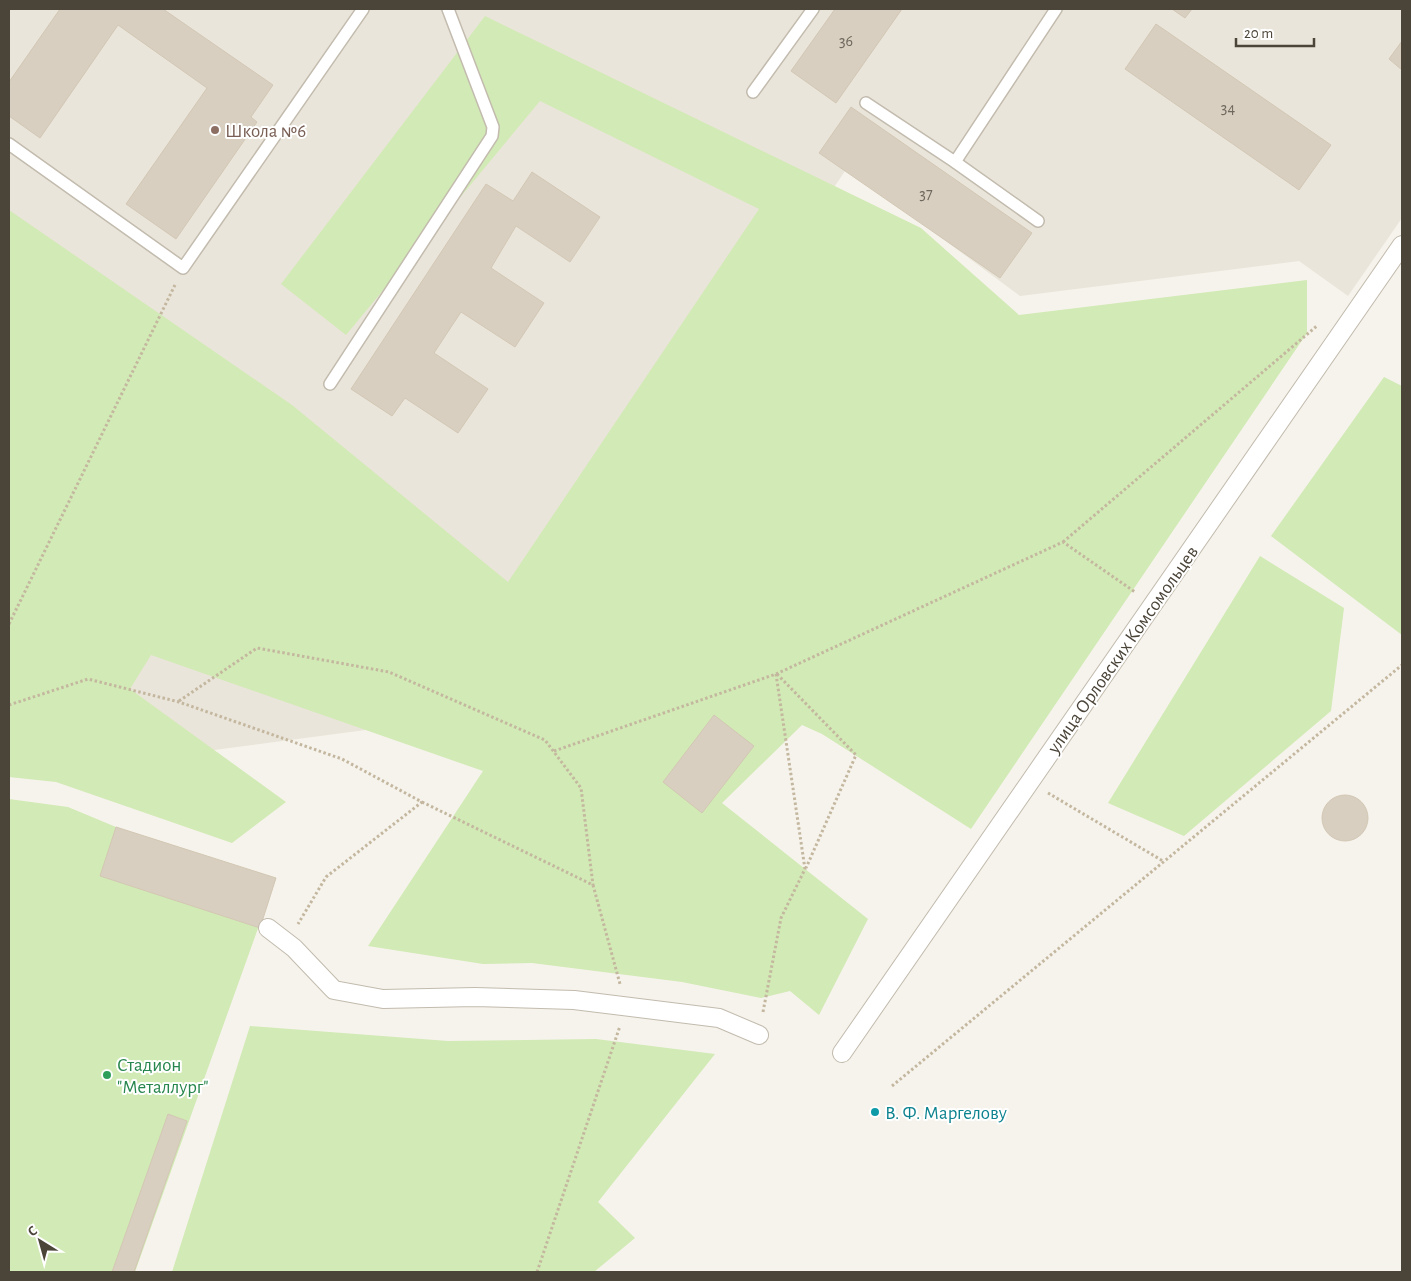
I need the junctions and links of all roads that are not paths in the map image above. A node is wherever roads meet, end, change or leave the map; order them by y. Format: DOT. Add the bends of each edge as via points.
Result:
graph roads {
  1 [pos="363,9"];
  2 [pos="448,9"];
  3 [pos="813,9"];
  4 [pos="1056,9"];
  5 [pos="753,92"];
  6 [pos="866,103"];
  7 [pos="9,144"];
  8 [pos="955,162"];
  9 [pos="1038,221"];
  10 [pos="1402,245"];
  11 [pos="330,384"];
  12 [pos="268,928"];
  13 [pos="759,1035"];
  14 [pos="842,1053"];
  1 -- 7 [label="lane" via="183,268"];
  2 -- 11 [label="lane" via="493,127 492,136"];
  3 -- 5 [label="lane"];
  4 -- 8 [label="lane"];
  6 -- 8 [label="lane"];
  8 -- 9 [label="lane"];
  10 -- 14 [label="street, улица Орловских Комсомольцев"];
  12 -- 13 [label="street" via="294,948 334,990 383,999 574,1000 719,1018"];
}
